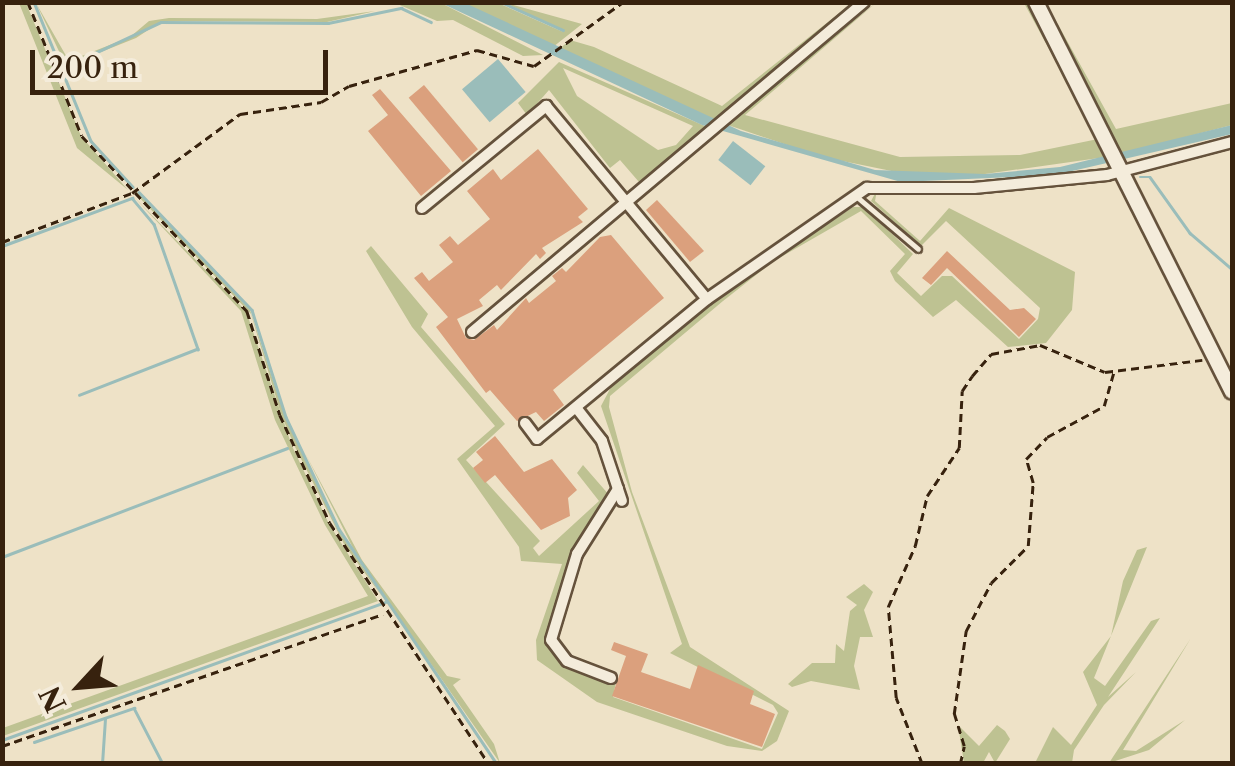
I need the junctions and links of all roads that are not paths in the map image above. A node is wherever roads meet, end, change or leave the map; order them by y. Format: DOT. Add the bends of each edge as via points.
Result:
graph roads {
  1 [pos="864,2"];
  2 [pos="1036,2"];
  3 [pos="1232,142"];
  4 [pos="1119,163"];
  5 [pos="857,196"];
  6 [pos="626,199"];
  7 [pos="422,208"];
  8 [pos="918,250"];
  9 [pos="707,299"];
  10 [pos="472,332"];
  11 [pos="1232,391"];
  12 [pos="578,410"];
  13 [pos="525,423"];
  14 [pos="611,678"];
  1 -- 6 [label="street"];
  2 -- 4 [label="street"];
  3 -- 4 [label="street"];
  4 -- 5 [label="street" via="974,188 881,186"];
  4 -- 11 [label="street"];
  5 -- 8 [label="lane"];
  5 -- 9 [label="street"];
  6 -- 7 [label="street" via="546,106"];
  6 -- 9 [label="street"];
  6 -- 10 [label="street"];
  9 -- 12 [label="street"];
  12 -- 13 [label="street" via="537,439"];
  12 -- 14 [label="street" via="602,441 620,495 564,585 551,640 566,661"];
}
